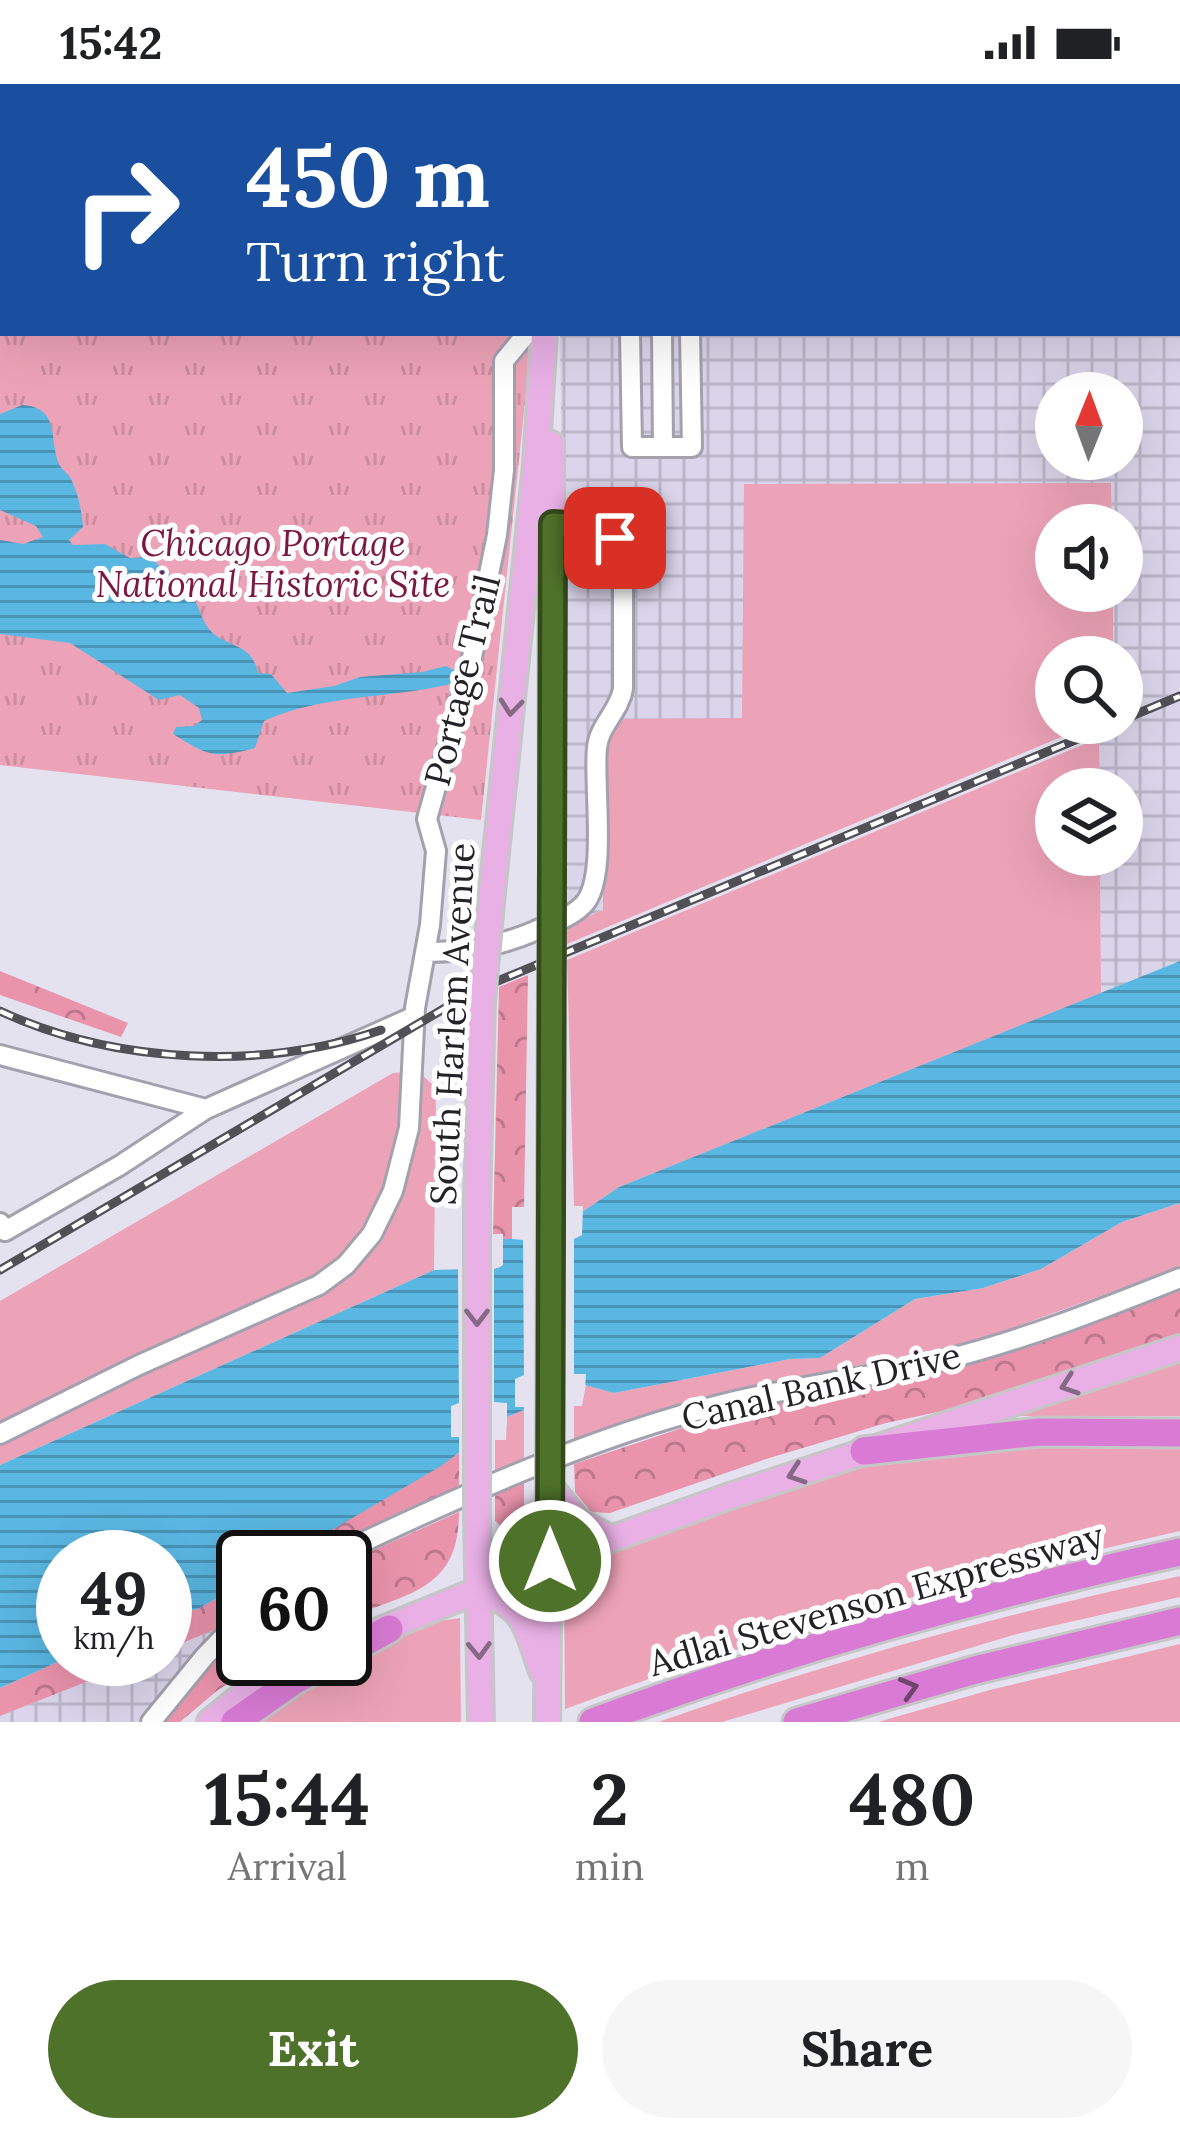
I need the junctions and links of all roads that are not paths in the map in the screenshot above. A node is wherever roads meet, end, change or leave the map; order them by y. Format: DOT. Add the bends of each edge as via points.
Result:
graph roads {
  1 [pos="525,336"];
  2 [pos="545,336"];
  3 [pos="545,336"];
  4 [pos="631,336"];
  5 [pos="662,336"];
  6 [pos="691,336"];
  7 [pos="663,447"];
  8 [pos="553,524"];
  9 [pos="425,952"];
  10 [pos="415,1016"];
  11 [pos="0,1055"];
  12 [pos="206,1109"];
  13 [pos="2,1229"];
  14 [pos="1180,1278"];
  15 [pos="1180,1348"];
  16 [pos="1180,1432"];
  17 [pos="0,1434"];
  18 [pos="864,1451"];
  19 [pos="549,1485"];
  20 [pos="372,1538"];
  21 [pos="611,1539"];
  22 [pos="1180,1552"];
  23 [pos="550,1561"];
  24 [pos="477,1590"];
  25 [pos="1180,1621"];
  26 [pos="388,1629"];
  27 [pos="372,1633"];
  28 [pos="372,1638"];
  29 [pos="216,1645"];
  30 [pos="547,1685"];
  31 [pos="255,1686"];
  32 [pos="287,1686"];
  33 [pos="481,1716"];
  34 [pos="151,1722"];
  35 [pos="210,1722"];
  36 [pos="236,1722"];
  37 [pos="547,1722"];
  38 [pos="593,1722"];
  39 [pos="797,1722"];
  1 -- 9 [label="street, Portage Trail" via="504,361 497,536 427,819 436,851"];
  2 -- 8 [label="main road, South Harlem Avenue"];
  3 -- 24 [label="main road, South Harlem Avenue, one-way, bridge" via="478,1068"];
  4 -- 7 [label="street" via="632,447"];
  5 -- 7 [label="street"];
  6 -- 7 [label="street" via="692,447"];
  8 -- 9 [label="street" via="599,531 623,549 623,689 597,743 589,900 503,944"];
  8 -- 19 [label="main road, South Harlem Avenue, bridge"];
  9 -- 10 [label="street"];
  10 -- 12 [label="street"];
  10 -- 17 [label="street" via="409,1128 393,1191 346,1265 319,1285"];
  11 -- 12 [label="street"];
  12 -- 13 [label="street"];
  14 -- 20 [label="street, Canal Bank Drive" via="947,1359 721,1404 600,1443"];
  15 -- 18 [label="main road, one-way"];
  16 -- 18 [label="highway" via="1039,1432"];
  18 -- 21 [label="main road, one-way"];
  19 -- 21 [label="main road" via="577,1520"];
  19 -- 23 [label="main road, South Harlem Avenue"];
  21 -- 23 [label="main road"];
  22 -- 38 [label="highway, Adlai Stevenson Expressway" via="814,1646"];
  23 -- 24 [label="main road"];
  23 -- 30 [label="main road, South Harlem Avenue"];
  24 -- 26 [label="main road"];
  24 -- 30 [label="main road" via="505,1600 523,1618"];
  24 -- 33 [label="main road, South Harlem Avenue, one-way"];
  39 -- 25 [label="highway, one-way"];
  26 -- 27 [label="main road"];
  26 -- 28 [label="highway"];
  29 -- 34 [label="street"];
  30 -- 37 [label="main road, South Harlem Avenue"];
  31 -- 35 [label="main road"];
  32 -- 36 [label="highway"];
}
